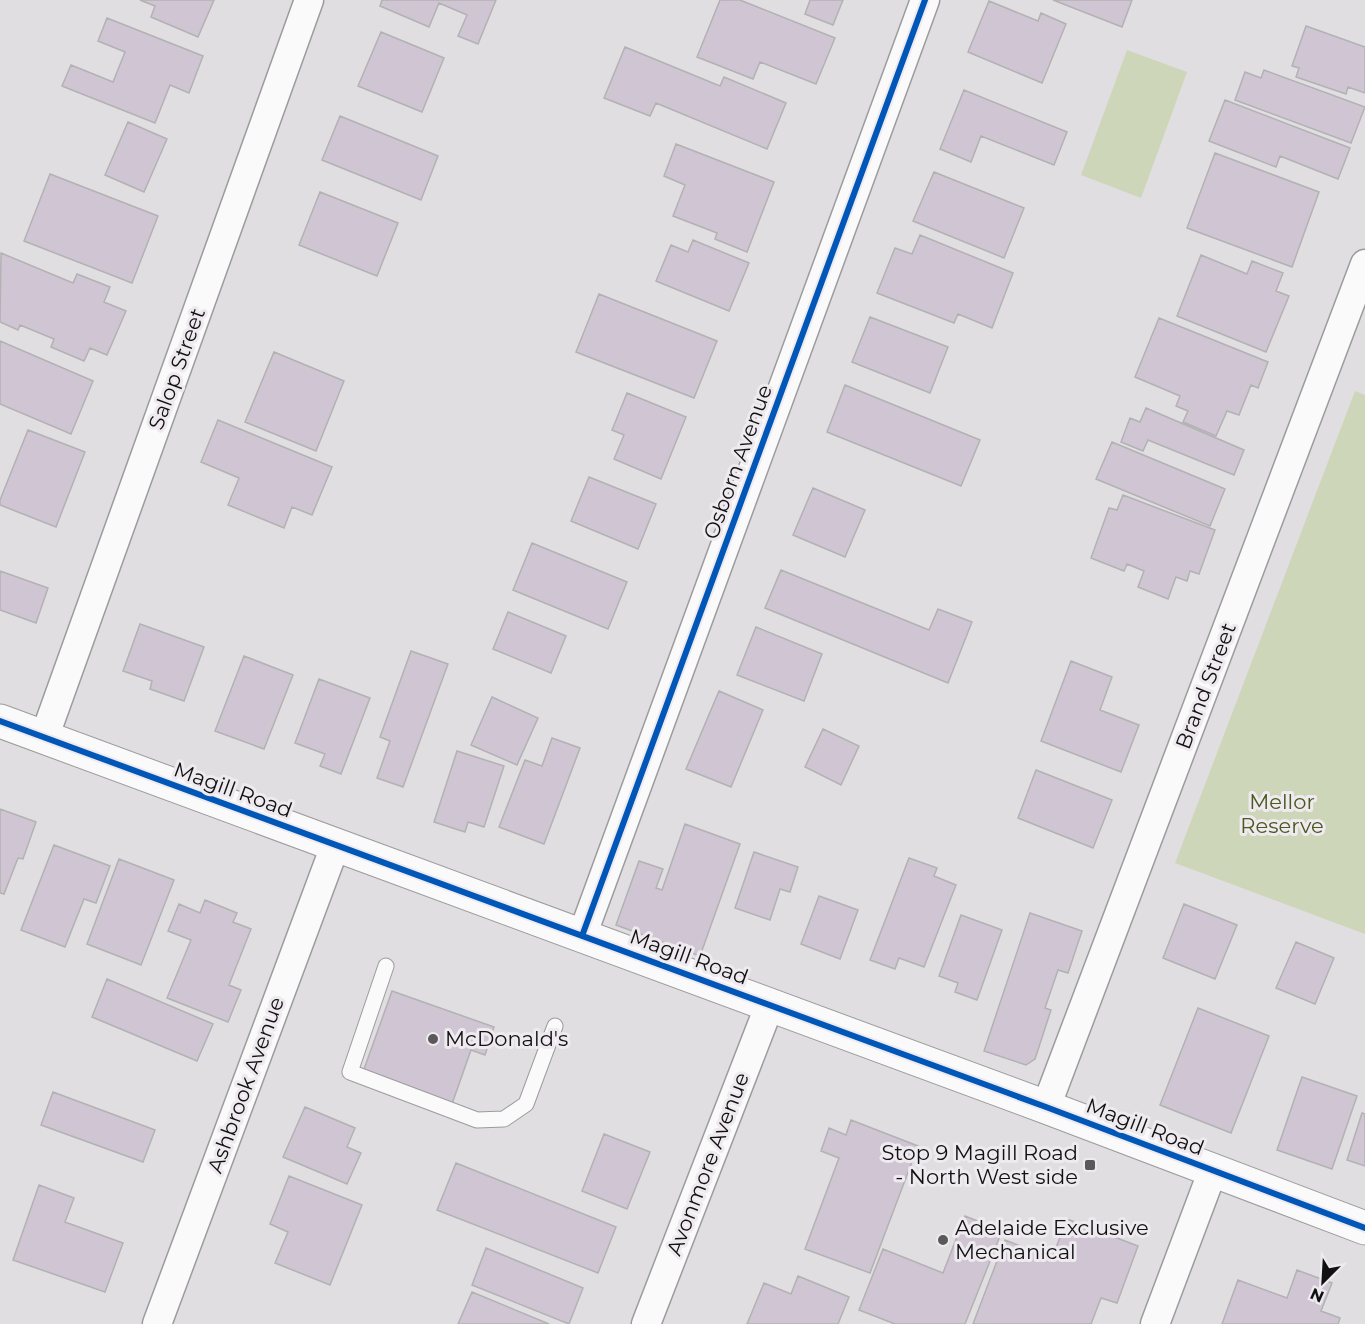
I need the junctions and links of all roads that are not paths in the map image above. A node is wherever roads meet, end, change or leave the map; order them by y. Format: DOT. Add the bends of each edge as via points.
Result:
graph roads {
  1 [pos="309,0"];
  2 [pos="925,0"];
  3 [pos="1365,264"];
  4 [pos="0,721"];
  5 [pos="44,738"];
  6 [pos="335,846"];
  7 [pos="582,936"];
  8 [pos="386,966"];
  9 [pos="770,1004"];
  10 [pos="555,1026"];
  11 [pos="1046,1107"];
  12 [pos="1213,1170"];
  13 [pos="1365,1228"];
  14 [pos="157,1324"];
  15 [pos="646,1324"];
  16 [pos="1155,1324"];
  1 -- 5 [label="street, Salop Street"];
  2 -- 7 [label="street, Osborn Avenue"];
  3 -- 11 [label="street, Brand Street"];
  4 -- 5 [label="main road, Magill Road"];
  5 -- 6 [label="main road, Magill Road"];
  6 -- 7 [label="main road, Magill Road"];
  6 -- 14 [label="street, Ashbrook Avenue"];
  7 -- 9 [label="main road, Magill Road"];
  8 -- 10 [label="lane" via="350,1072 477,1120 504,1119 526,1104"];
  9 -- 11 [label="main road, Magill Road"];
  9 -- 15 [label="street, Avonmore Avenue"];
  11 -- 12 [label="main road, Magill Road"];
  12 -- 13 [label="main road, Magill Road"];
  12 -- 16 [label="street"];
}
